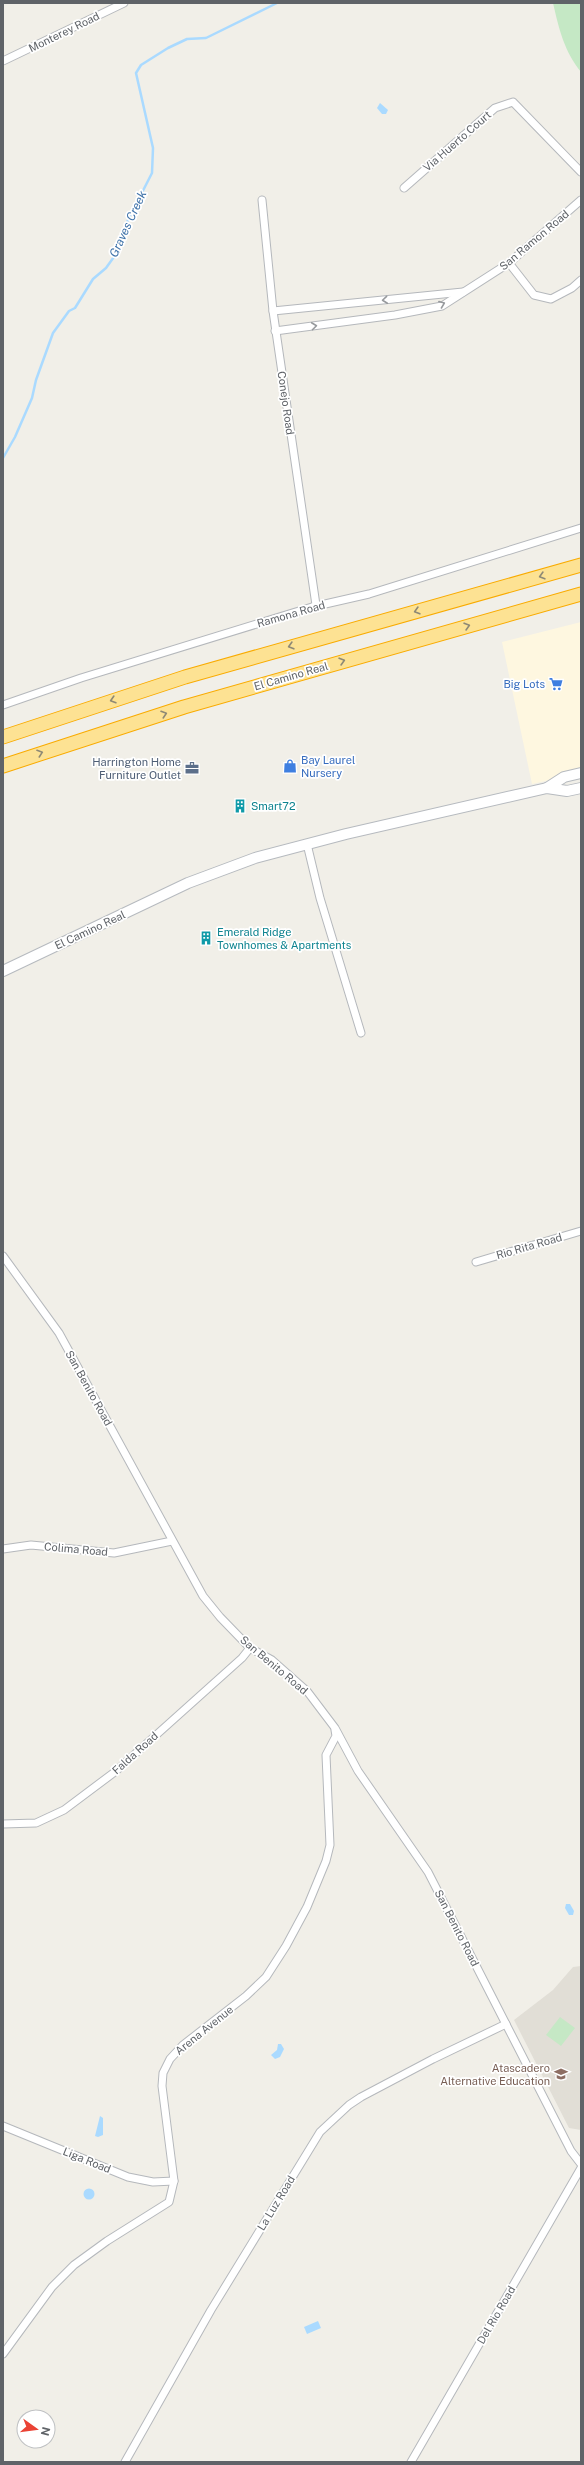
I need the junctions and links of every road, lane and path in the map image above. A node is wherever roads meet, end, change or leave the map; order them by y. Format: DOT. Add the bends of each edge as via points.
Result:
graph roads {
  1 [pos="124,3"];
  2 [pos="3,61"];
  3 [pos="581,172"];
  4 [pos="404,188"];
  5 [pos="262,200"];
  6 [pos="581,200"];
  7 [pos="509,263"];
  8 [pos="581,280"];
  9 [pos="465,292"];
  10 [pos="273,311"];
  11 [pos="275,330"];
  12 [pos="581,528"];
  13 [pos="581,565"];
  14 [pos="581,595"];
  15 [pos="316,605"];
  16 [pos="3,705"];
  17 [pos="3,737"];
  18 [pos="3,766"];
  19 [pos="581,773"];
  20 [pos="547,788"];
  21 [pos="581,788"];
  22 [pos="307,844"];
  23 [pos="3,971"];
  24 [pos="361,1033"];
  25 [pos="581,1231"];
  26 [pos="3,1256"];
  27 [pos="476,1262"];
  28 [pos="172,1541"];
  29 [pos="3,1549"];
  30 [pos="250,1648"];
  31 [pos="335,1728"];
  32 [pos="3,1824"];
  33 [pos="506,2024"];
  34 [pos="3,2126"];
  35 [pos="581,2164"];
  36 [pos="581,2168"];
  37 [pos="174,2181"];
  38 [pos="3,2354"];
  39 [pos="125,2462"];
  40 [pos="411,2462"];
  1 -- 2 [label="street, Monterey Road"];
  3 -- 4 [label="street, Via Huerto Court" via="513,102 495,108"];
  5 -- 10 [label="street, Conejo Road"];
  6 -- 7 [label="street, San Ramon Road"];
  7 -- 8 [label="street" via="534,295 551,299"];
  7 -- 9 [label="street, San Ramon Road"];
  9 -- 10 [label="street, one-way"];
  11 -- 9 [label="street, San Ramon Road, one-way" via="395,315 442,306"];
  10 -- 11 [label="street, Conejo Road"];
  11 -- 15 [label="street, Conejo Road"];
  12 -- 15 [label="street, Ramona Road" via="369,594"];
  13 -- 17 [label="highway, one-way" via="193,675"];
  18 -- 14 [label="highway, El Camino Real, one-way" via="184,707"];
  15 -- 16 [label="street, Ramona Road"];
  19 -- 20 [label="main road, El Camino Real" via="564,777"];
  20 -- 21 [label="main road, El Camino Real" via="567,791"];
  20 -- 22 [label="main road, El Camino Real"];
  22 -- 23 [label="main road, El Camino Real" via="255,858 196,880"];
  22 -- 24 [label="street" via="320,898"];
  25 -- 27 [label="street, Rio Rita Road"];
  26 -- 28 [label="street, San Benito Road" via="59,1333"];
  28 -- 29 [label="street, Colima Road" via="114,1553 31,1545"];
  28 -- 30 [label="street, San Benito Road" via="203,1596 220,1618"];
  30 -- 31 [label="street, San Benito Road" via="272,1660 307,1691"];
  30 -- 32 [label="street, Falda Road" via="116,1771 64,1810 36,1823"];
  31 -- 33 [label="street, San Benito Road" via="358,1771 428,1872"];
  31 -- 37 [label="street, Arena Avenue" via="336,1736 326,1755 330,1845 307,1907 266,1977 246,1996 183,2044 170,2058 163,2073 162,2086"];
  33 -- 35 [label="street, San Benito Road" via="571,2150"];
  33 -- 39 [label="street, La Luz Road" via="361,2097 320,2132 216,2304"];
  34 -- 37 [label="street, Liga Road" via="128,2177 153,2182"];
  36 -- 40 [label="street, Del Rio Road"];
  37 -- 38 [label="street, Arena Avenue" via="169,2202 82,2258 52,2287"];
}
